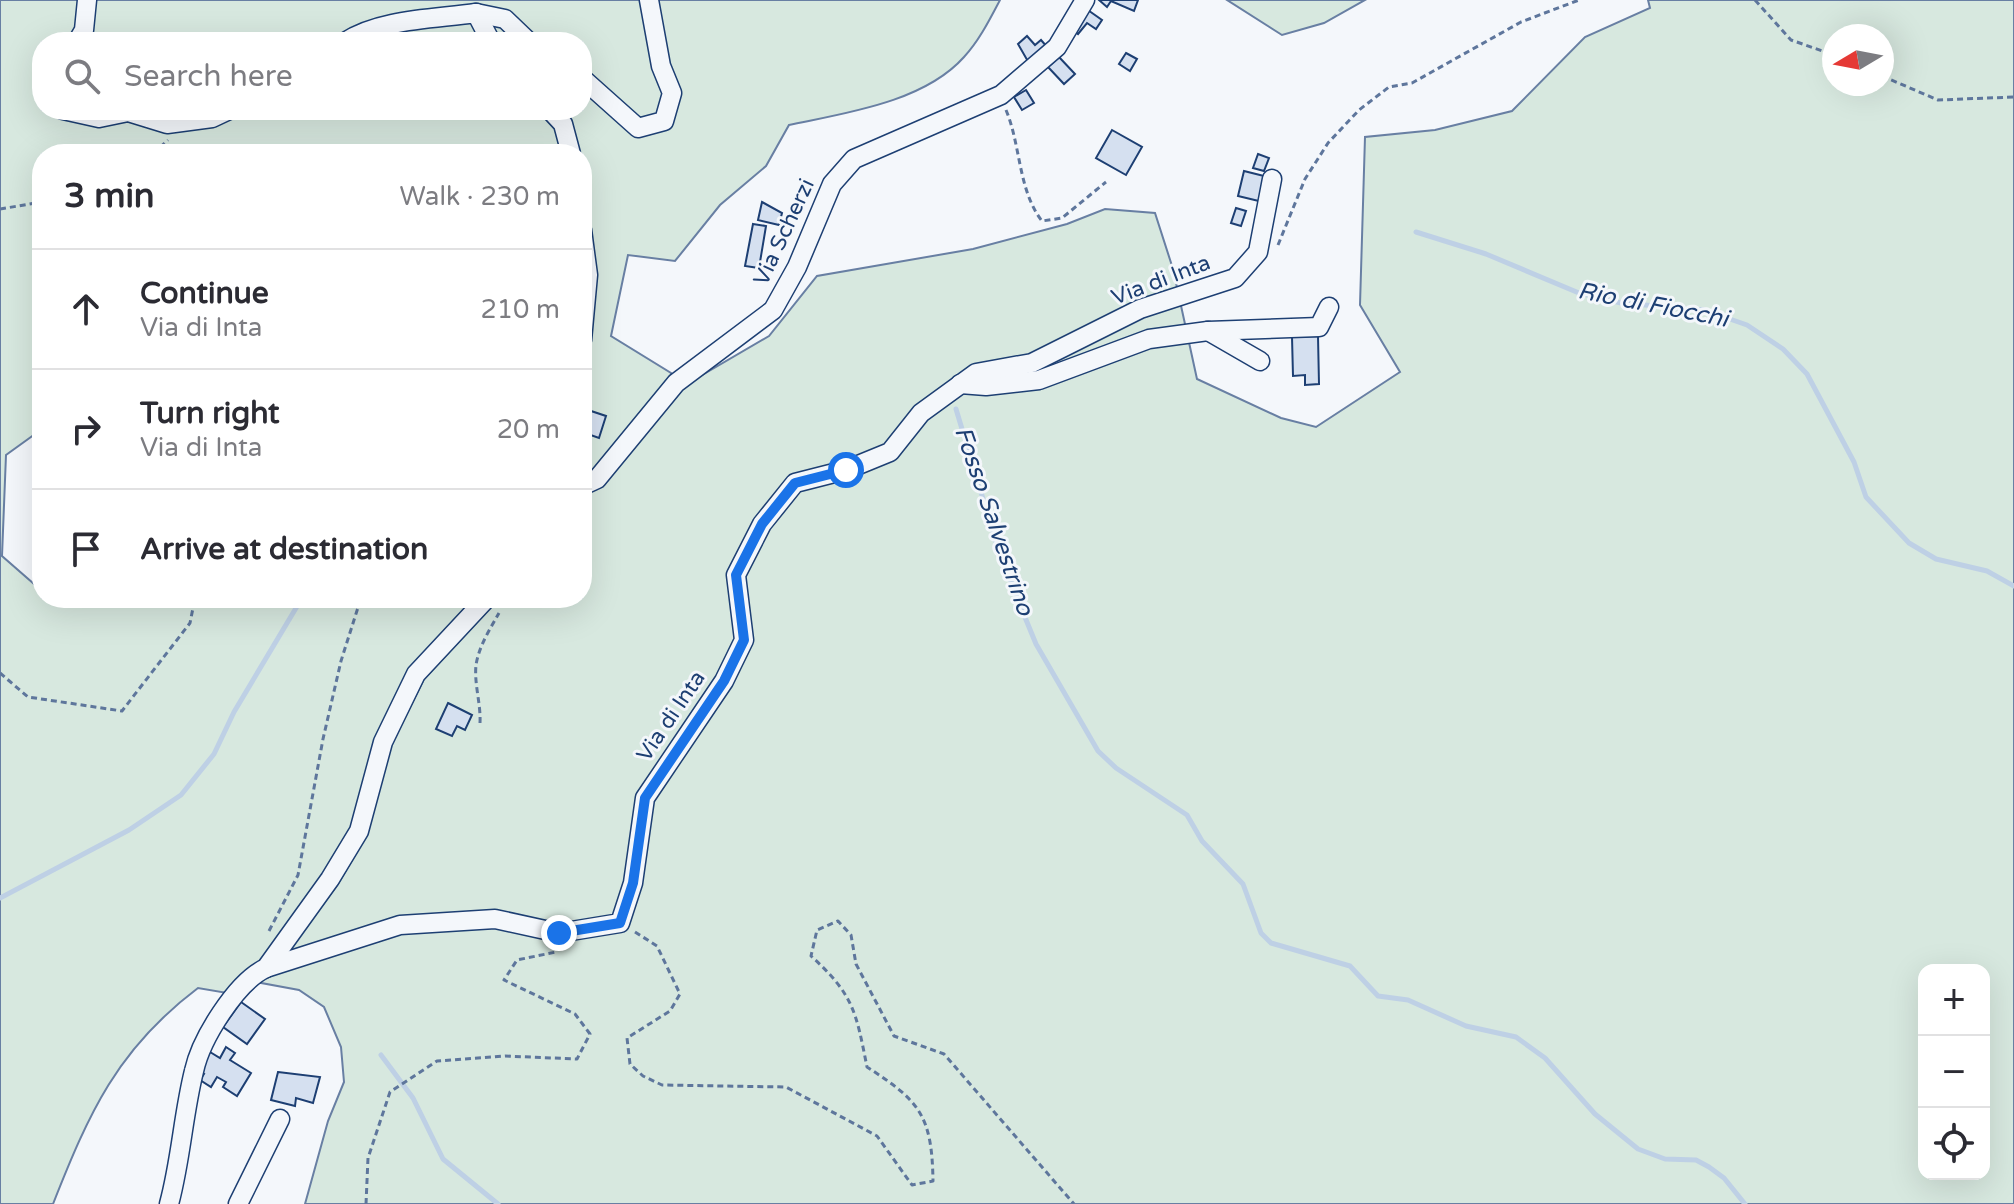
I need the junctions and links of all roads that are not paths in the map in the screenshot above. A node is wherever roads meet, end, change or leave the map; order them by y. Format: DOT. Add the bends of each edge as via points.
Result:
graph roads {
  1 [pos="87,0"];
  2 [pos="649,0"];
  3 [pos="1085,0"];
  4 [pos="476,13"];
  5 [pos="83,32"];
  6 [pos="369,32"];
  7 [pos="486,32"];
  8 [pos="519,32"];
  9 [pos="592,87"];
  10 [pos="154,120"];
  11 [pos="197,120"];
  12 [pos="559,120"];
  13 [pos="568,144"];
  14 [pos="1272,179"];
  15 [pos="1329,307"];
  16 [pos="1208,331"];
  17 [pos="1260,361"];
  18 [pos="960,384"];
  19 [pos="592,481"];
  20 [pos="487,608"];
  21 [pos="266,968"];
  22 [pos="280,1119"];
  23 [pos="169,1204"];
  24 [pos="238,1204"];
  1 -- 5 [label="street"];
  2 -- 9 [label="street" via="661,66 672,93 664,121 638,128"];
  3 -- 19 [label="street, Via Scherzi" via="1057,47 1001,95 854,159 832,184 773,310 676,383"];
  4 -- 6 [label="street"];
  4 -- 7 [label="street"];
  4 -- 8 [label="street" via="505,19"];
  10 -- 11 [label="street"];
  12 -- 13 [label="street"];
  14 -- 18 [label="street, Via di Inta" via="1258,252 1235,278 1140,309 1032,363 976,373"];
  15 -- 16 [label="street" via="1319,327"];
  16 -- 17 [label="street"];
  16 -- 18 [label="street" via="1149,339 1039,380"];
  18 -- 21 [label="street, Via di Inta" via="921,413 890,452 795,483 762,524 736,575 744,640 724,681 645,798 633,883 620,923 559,933 495,919 400,925"];
  20 -- 21 [label="street" via="416,674 383,742 359,831"];
  21 -- 23 [label="street" via="232,995 194,1068"];
  22 -- 24 [label="street"];
}
